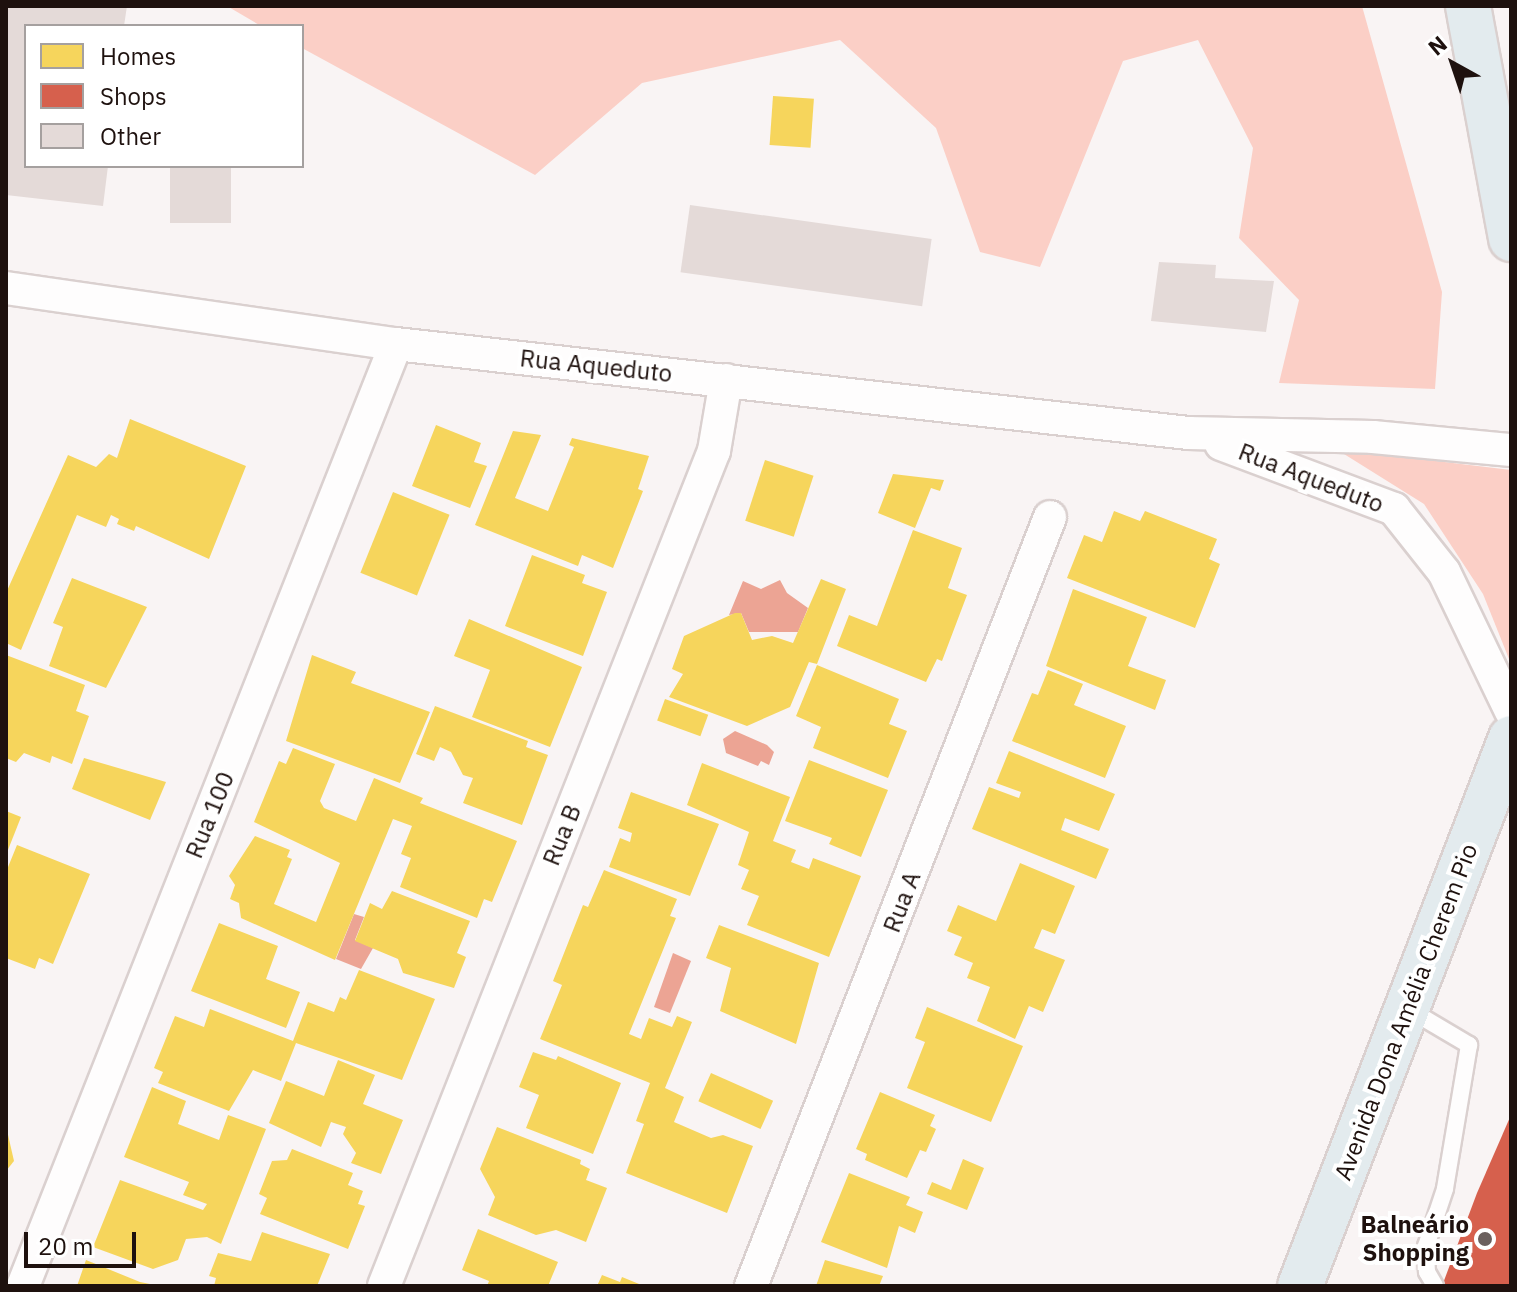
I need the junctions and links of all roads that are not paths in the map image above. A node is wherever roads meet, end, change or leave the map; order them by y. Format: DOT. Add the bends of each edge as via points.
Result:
graph roads {
  1 [pos="1468,6"];
  2 [pos="1511,239"];
  3 [pos="6,288"];
  4 [pos="396,344"];
  5 [pos="726,380"];
  6 [pos="1188,433"];
  7 [pos="1511,450"];
  8 [pos="1050,517"];
  9 [pos="1510,739"];
  10 [pos="1409,1009"];
  11 [pos="23,1286"];
  12 [pos="384,1286"];
  13 [pos="751,1286"];
  14 [pos="1300,1286"];
  15 [pos="1435,1286"];
  1 -- 2 [label="main road"];
  3 -- 4 [label="street, Rua Aqueduto"];
  4 -- 5 [label="street, Rua Aqueduto"];
  4 -- 11 [label="street, Rua 100"];
  5 -- 6 [label="street, Rua Aqueduto"];
  5 -- 12 [label="street, Rua B" via="714,451"];
  6 -- 7 [label="street, Rua Aqueduto" via="1373,437"];
  6 -- 9 [label="street, Rua Aqueduto" via="1290,466 1394,509 1444,572"];
  8 -- 13 [label="street, Rua A"];
  9 -- 10 [label="main road, Avenida Dona Amélia Cherem Pio"];
  10 -- 14 [label="main road, Avenida Dona Amélia Cherem Pio"];
  10 -- 15 [label="lane" via="1469,1045 1445,1189 1426,1246 1427,1272"];
}
